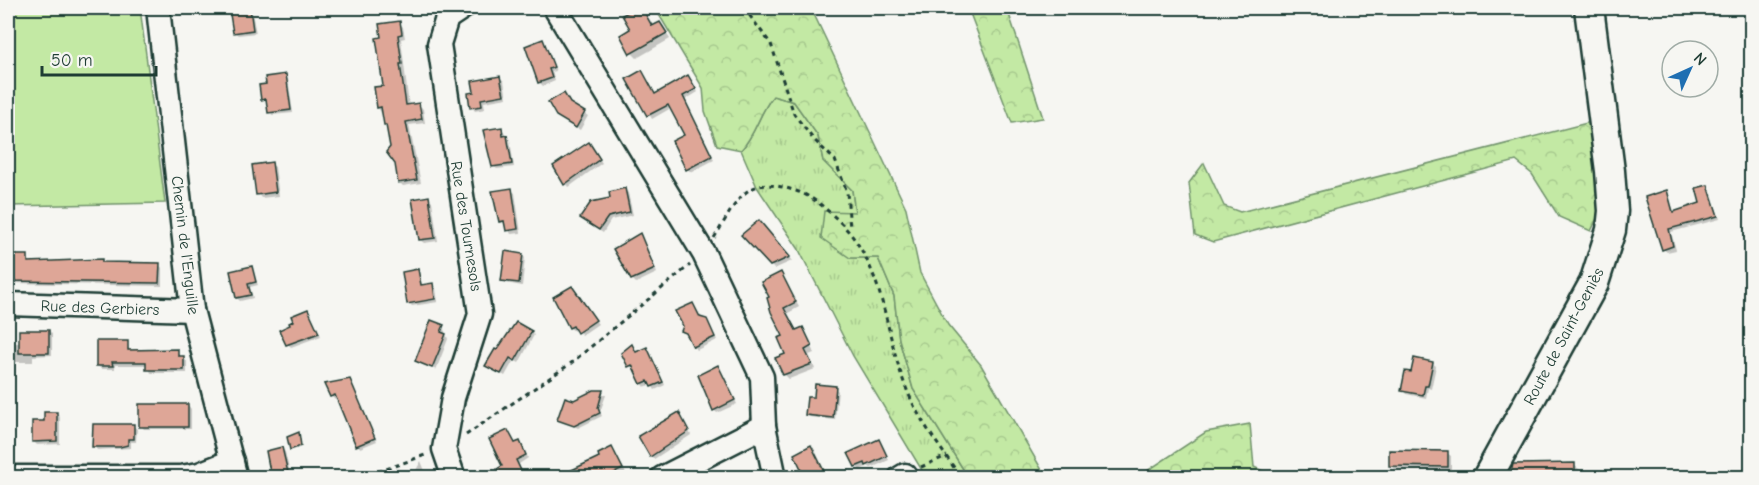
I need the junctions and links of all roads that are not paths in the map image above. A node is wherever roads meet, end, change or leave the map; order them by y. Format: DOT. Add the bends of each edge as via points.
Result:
graph roads {
  1 [pos="158,8"];
  2 [pos="462,8"];
  3 [pos="555,8"];
  4 [pos="1589,8"];
  5 [pos="8,304"];
  6 [pos="192,310"];
  7 [pos="764,426"];
  8 [pos="234,469"];
  9 [pos="8,477"];
  10 [pos="454,477"];
  11 [pos="662,477"];
  12 [pos="775,477"];
  13 [pos="1487,477"];
  1 -- 6 [label="street, Chemin de l'Enguille"];
  2 -- 10 [label="street, Rue des Tournesols" via="447,18 439,44 480,314 453,398 444,449"];
  3 -- 7 [label="street" via="704,254 762,377"];
  4 -- 13 [label="main road, Route de Saint-Geniès" via="1610,171 1611,230 1594,283"];
  5 -- 6 [label="street, Rue des Gerbiers"];
  6 -- 8 [label="street, Chemin de l'Enguille"];
  7 -- 11 [label="street"];
  7 -- 12 [label="street"];
  8 -- 9 [label="street" via="180,477"];
}
